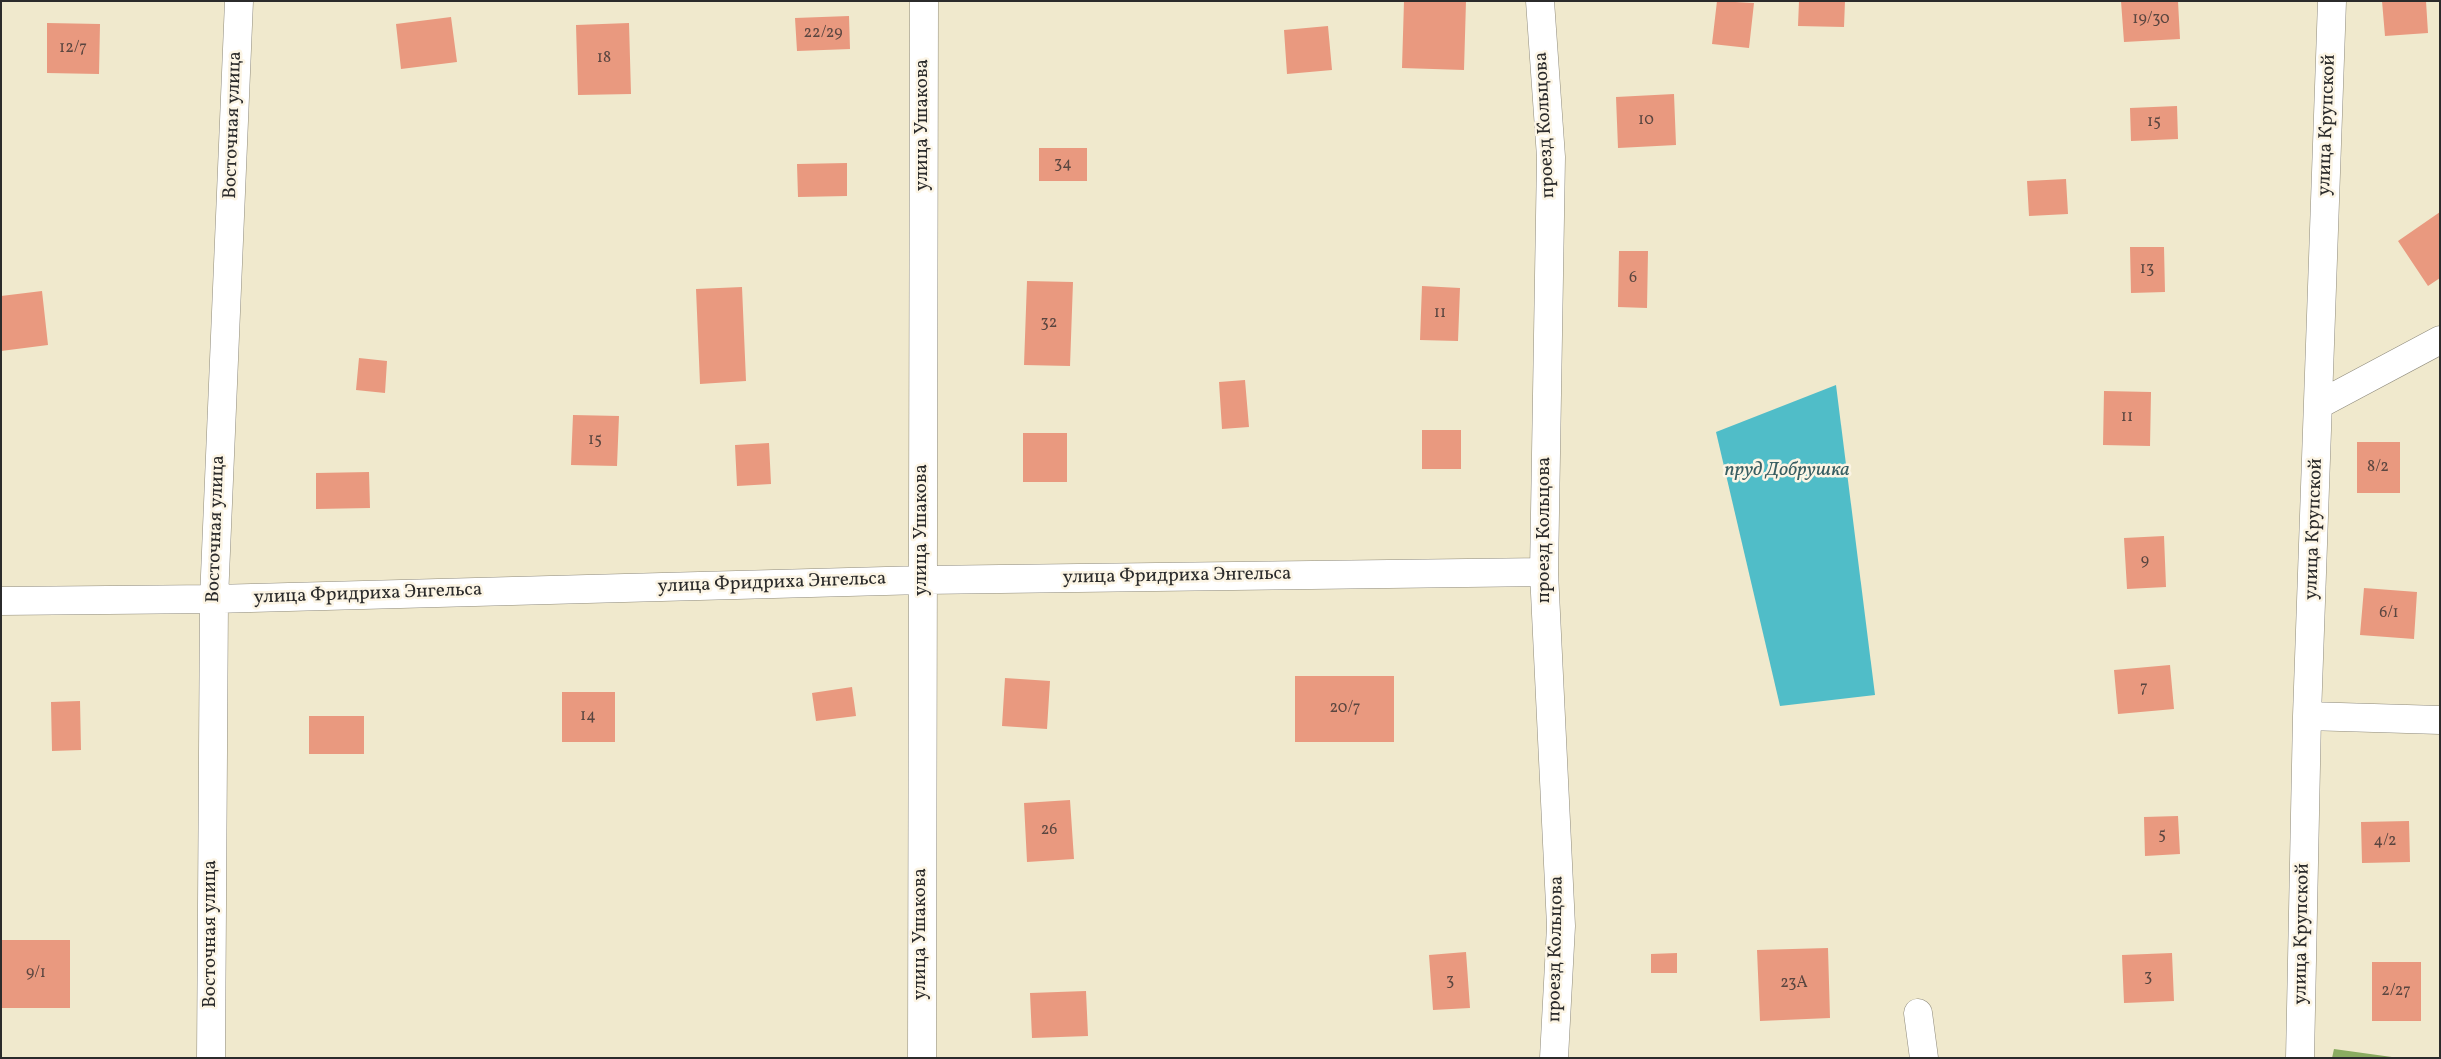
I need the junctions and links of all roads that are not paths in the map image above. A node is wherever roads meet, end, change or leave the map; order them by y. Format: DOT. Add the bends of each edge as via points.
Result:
graph roads {
  1 [pos="239,1"];
  2 [pos="924,1"];
  3 [pos="1540,1"];
  4 [pos="2332,1"];
  5 [pos="2440,340"];
  6 [pos="2320,404"];
  7 [pos="1544,572"];
  8 [pos="923,580"];
  9 [pos="214,600"];
  10 [pos="1,601"];
  11 [pos="2307,716"];
  12 [pos="2440,720"];
  13 [pos="1918,1013"];
  14 [pos="211,1058"];
  15 [pos="922,1058"];
  16 [pos="1554,1058"];
  17 [pos="1924,1058"];
  18 [pos="2300,1058"];
  1 -- 9 [label="street, Восточная улица"];
  2 -- 8 [label="street, улица Ушакова"];
  3 -- 7 [label="street, проезд Кольцова" via="1551,157"];
  4 -- 6 [label="street, улица Крупской"];
  5 -- 6 [label="street"];
  6 -- 11 [label="street, улица Крупской"];
  7 -- 8 [label="street, улица Фридриха Энгельса"];
  7 -- 16 [label="street, проезд Кольцова" via="1561,926"];
  8 -- 9 [label="street, улица Фридриха Энгельса"];
  8 -- 15 [label="street, улица Ушакова"];
  9 -- 10 [label="street, улица Фридриха Энгельса"];
  9 -- 14 [label="street, Восточная улица"];
  11 -- 12 [label="street"];
  11 -- 18 [label="street, улица Крупской"];
  13 -- 17 [label="street"];
}
